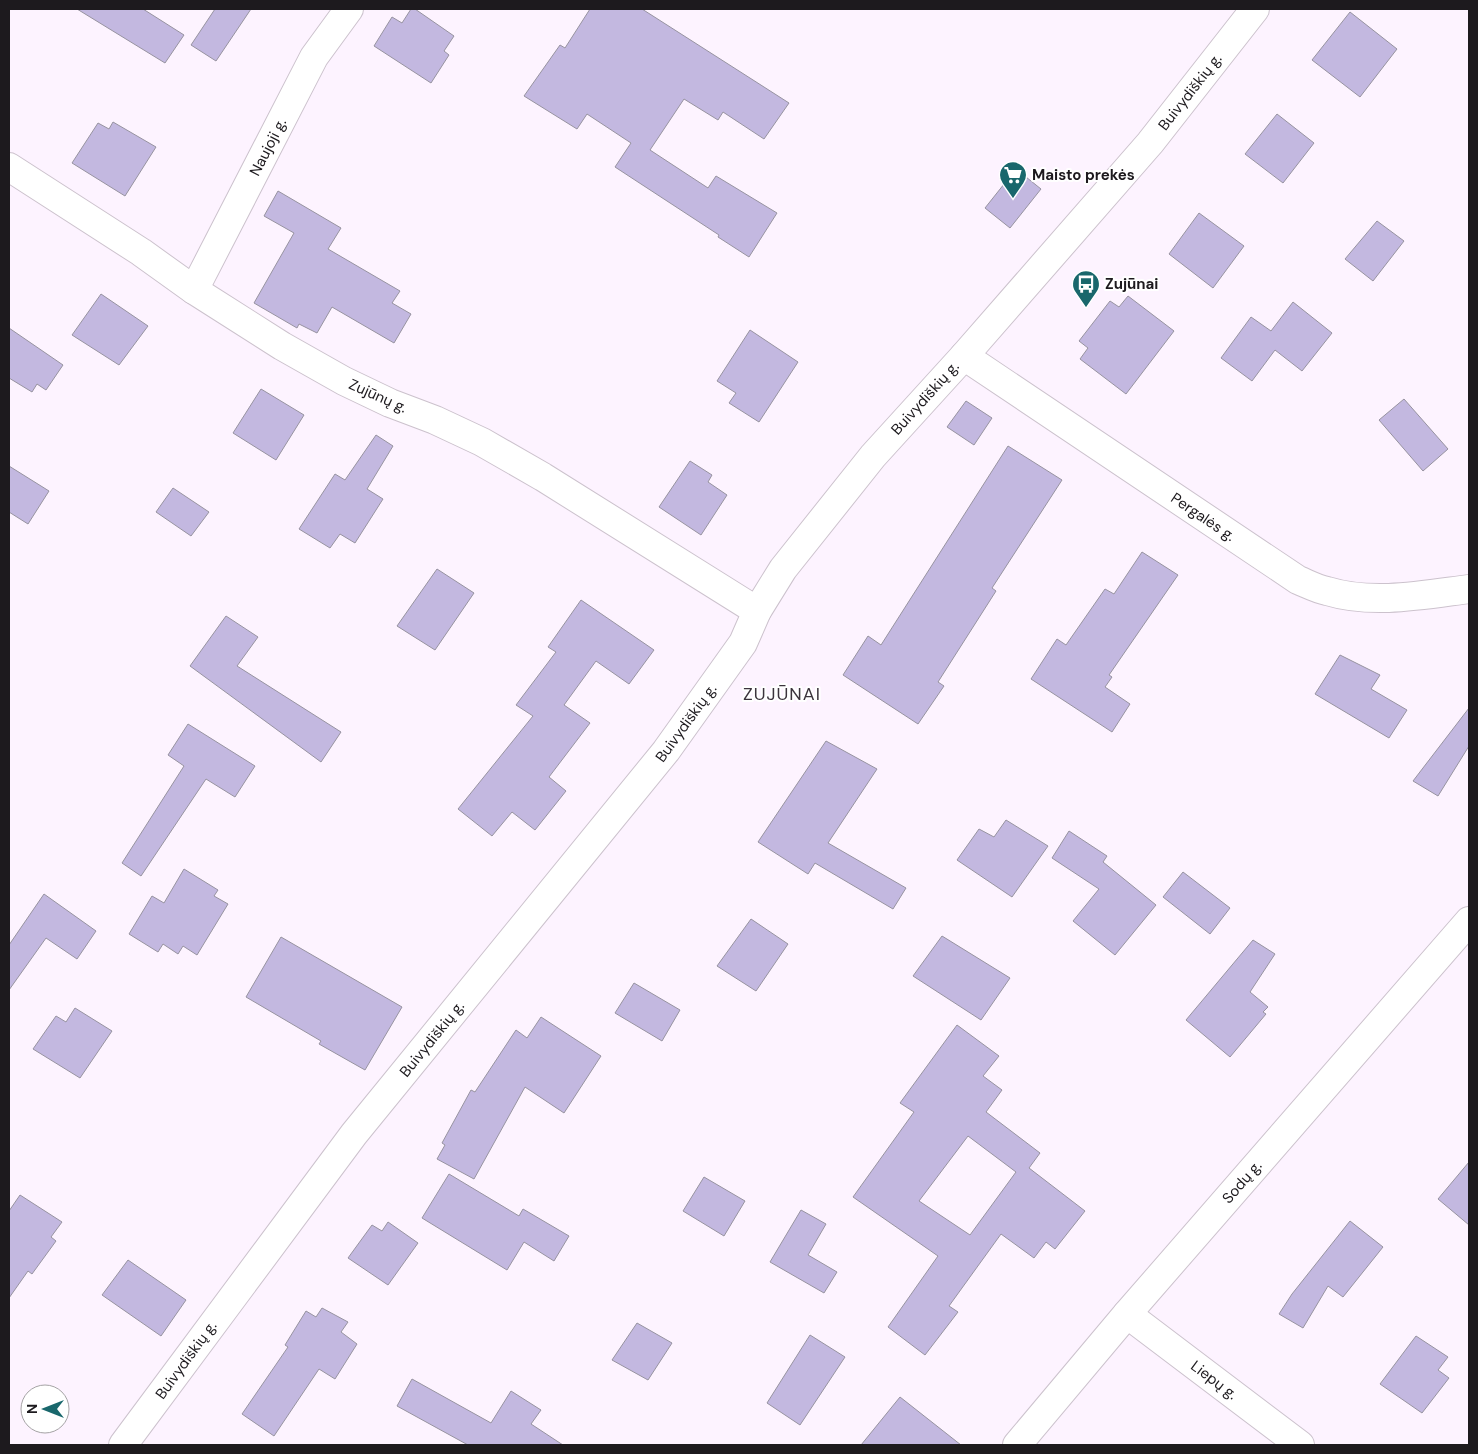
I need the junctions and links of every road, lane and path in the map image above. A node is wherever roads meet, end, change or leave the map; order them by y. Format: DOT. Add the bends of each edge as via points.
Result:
graph roads {
  1 [pos="349,9"];
  2 [pos="1255,9"];
  3 [pos="9,166"];
  4 [pos="194,290"];
  5 [pos="964,356"];
  6 [pos="1469,590"];
  7 [pos="757,611"];
  8 [pos="1469,921"];
  9 [pos="1127,1314"];
  10 [pos="124,1445"];
  11 [pos="1017,1445"];
  12 [pos="1300,1445"];
  1 -- 4 [label="street, Naujoji g." via="314,57"];
  2 -- 5 [label="street, Buivydiškių g." via="1150,143"];
  3 -- 4 [label="street, Zujūnų g."];
  4 -- 7 [label="street, Zujūnų g." via="344,381 482,442"];
  5 -- 6 [label="street, Pergalės g." via="1298,580 1328,592 1367,598"];
  5 -- 7 [label="street, Buivydiškių g." via="873,456 783,569"];
  7 -- 10 [label="street, Buivydiškių g." via="744,643 666,751 354,1134"];
  8 -- 9 [label="street, Sodų g."];
  9 -- 11 [label="street, Sodų g."];
  9 -- 12 [label="street, Liepų g."];
}
